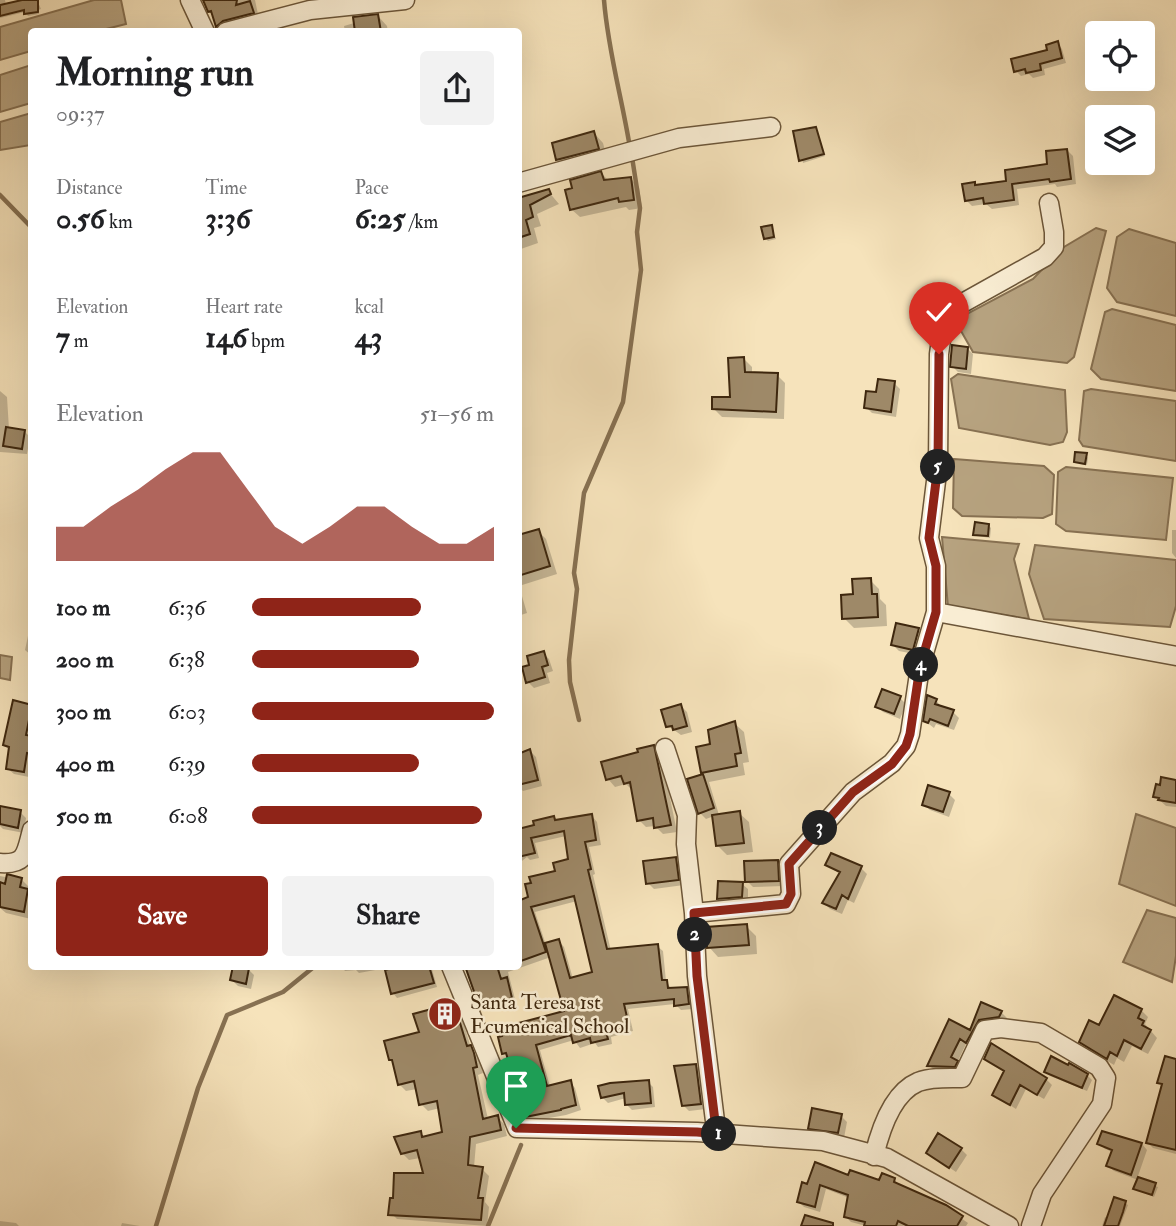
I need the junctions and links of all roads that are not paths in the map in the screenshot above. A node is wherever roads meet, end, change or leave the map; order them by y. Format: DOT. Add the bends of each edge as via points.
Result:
graph roads {
  1 [pos="190,0"];
  2 [pos="405,0"];
  3 [pos="203,28"];
  4 [pos="241,28"];
  5 [pos="771,127"];
  6 [pos="522,182"];
  7 [pos="1048,203"];
  8 [pos="936,612"];
  9 [pos="1176,656"];
  10 [pos="665,748"];
  11 [pos="28,847"];
  12 [pos="0,863"];
  13 [pos="694,913"];
  14 [pos="454,970"];
  15 [pos="720,1134"];
  16 [pos="874,1156"];
  17 [pos="1009,1226"];
  18 [pos="1031,1226"];
  1 -- 3 [label="street"];
  2 -- 4 [label="street" via="310,10"];
  5 -- 6 [label="street" via="679,138"];
  7 -- 8 [label="street" via="1054,247 1045,257 952,309 944,319 939,354 938,465 929,538 936,566"];
  8 -- 9 [label="street"];
  8 -- 13 [label="street" via="906,746 892,764 853,792 789,864 791,894 786,904"];
  10 -- 13 [label="street" via="687,815"];
  11 -- 12 [label="street" via="21,861"];
  13 -- 15 [label="street" via="697,976"];
  14 -- 15 [label="street" via="516,1128"];
  15 -- 16 [label="street" via="823,1141"];
  16 -- 17 [label="street" via="887,1158"];
  16 -- 18 [label="street" via="894,1102 917,1083 962,1078 985,1030 1041,1033 1099,1067 1106,1078 1101,1104 1042,1194"];
}
